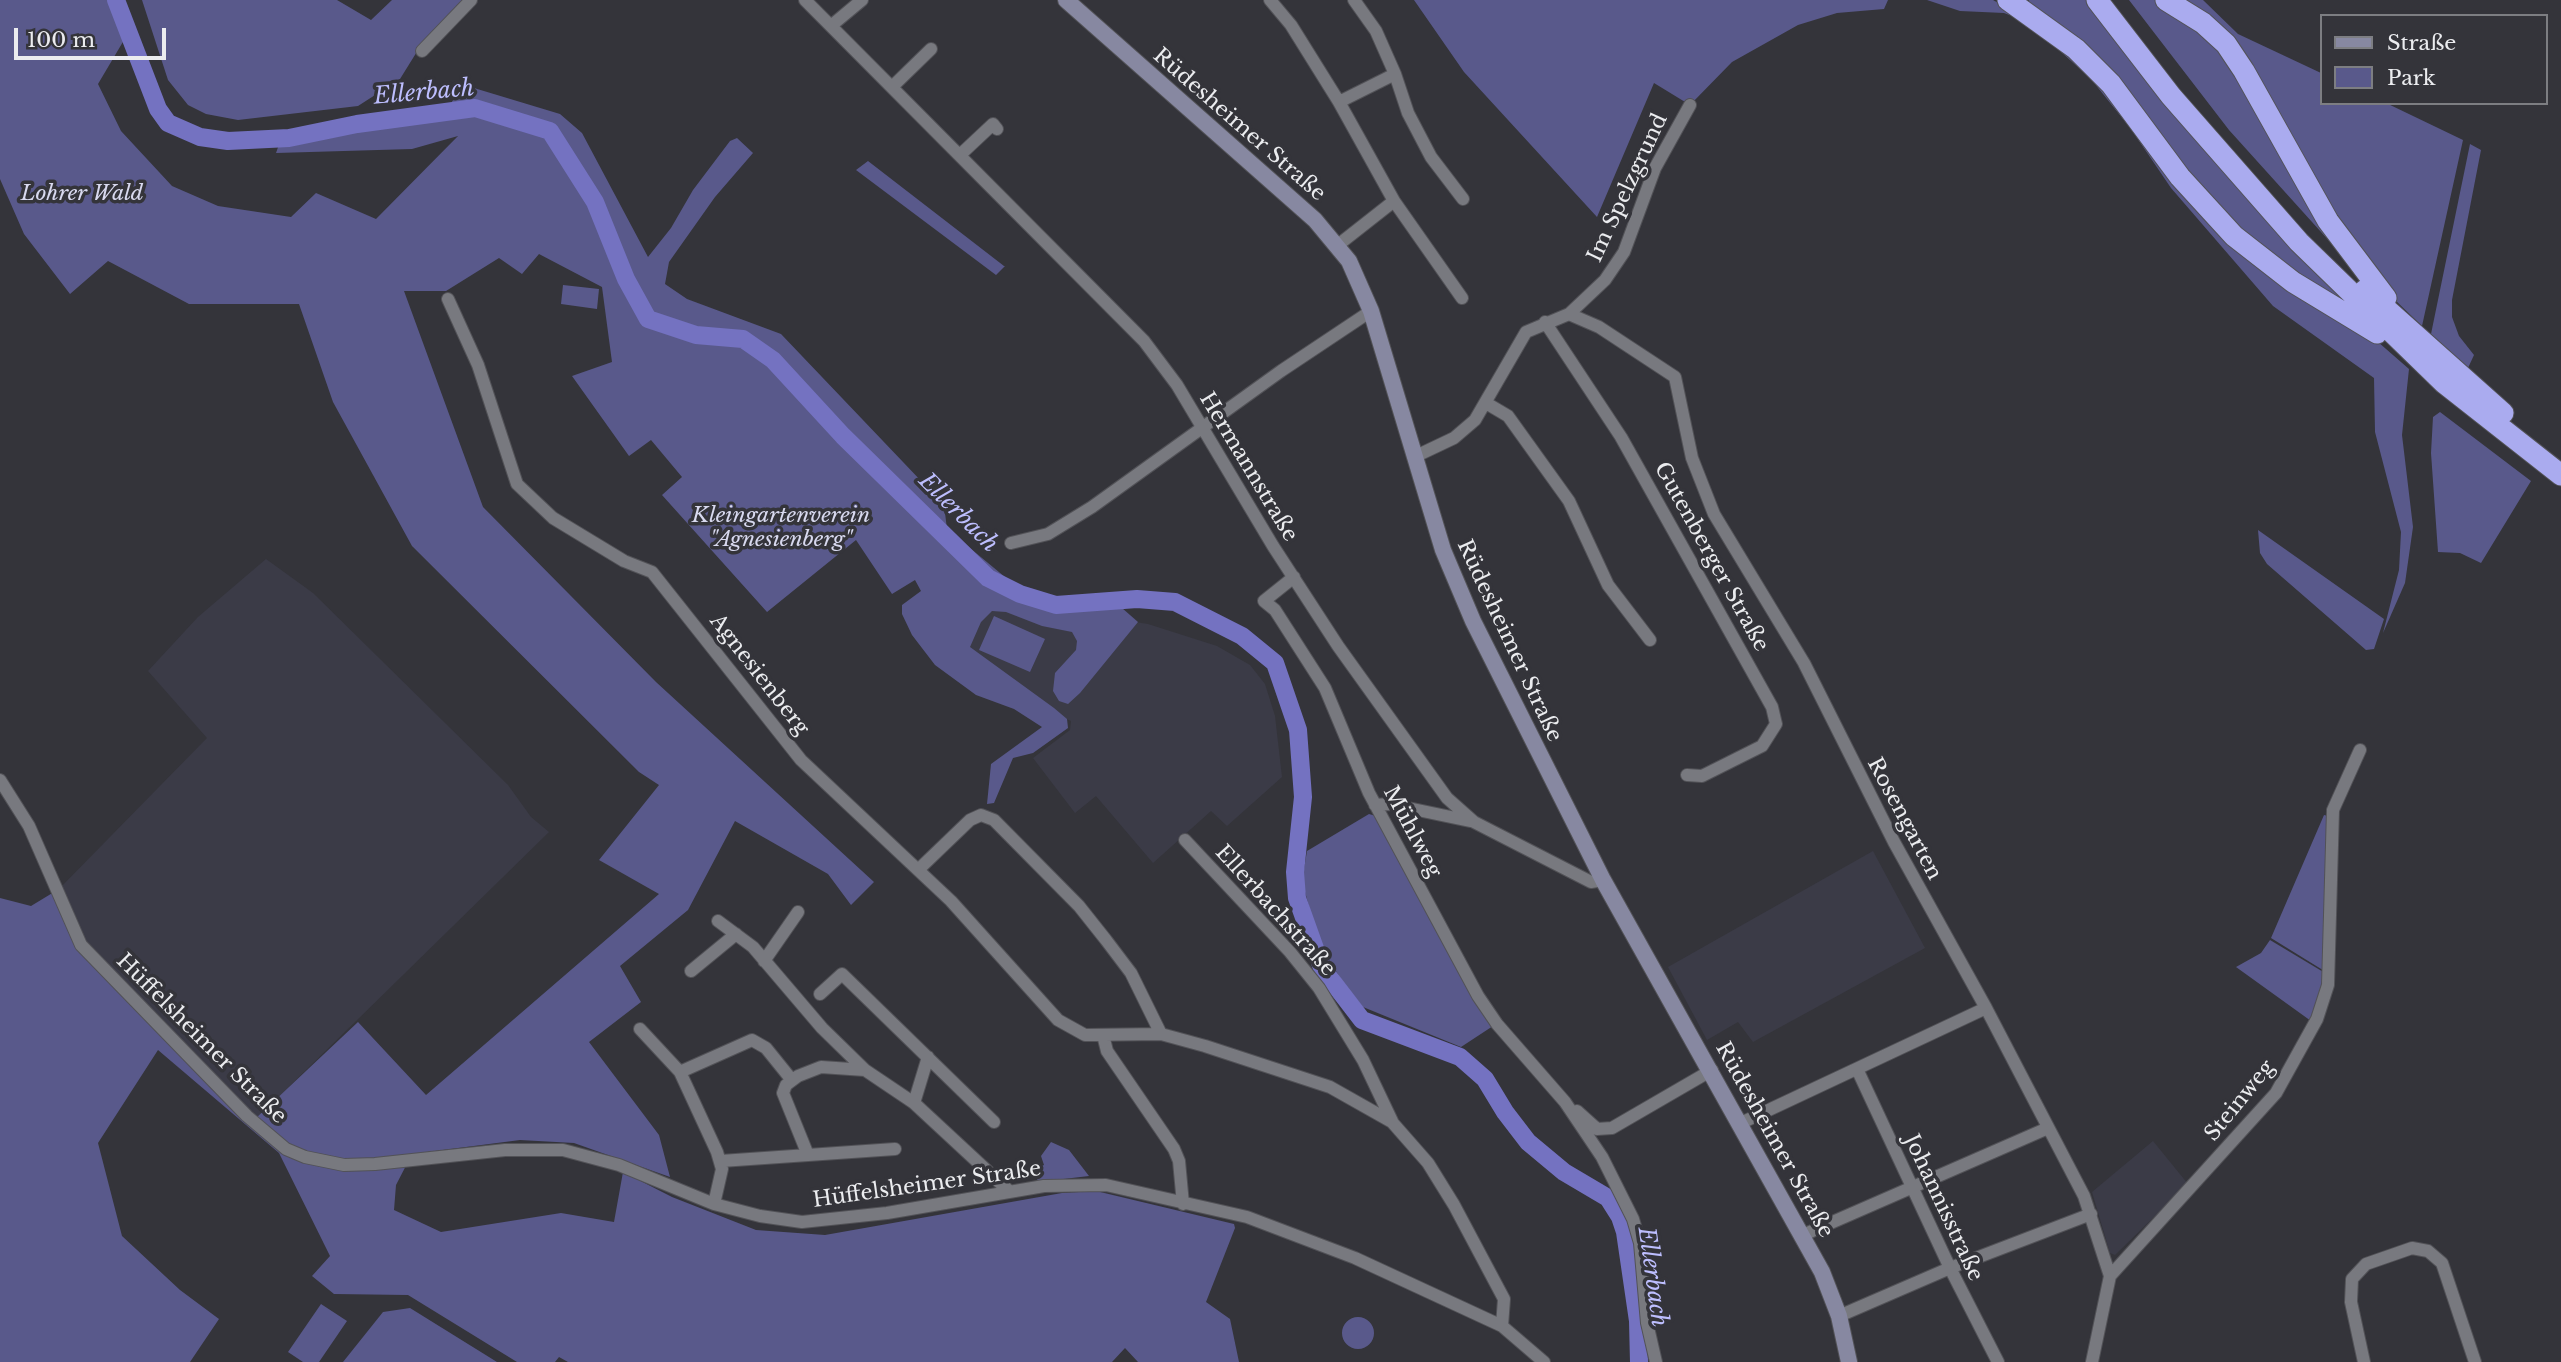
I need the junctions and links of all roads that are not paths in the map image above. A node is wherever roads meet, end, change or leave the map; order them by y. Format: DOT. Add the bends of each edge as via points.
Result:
graph roads {
  1 [pos="471,0"];
  2 [pos="862,0"];
  3 [pos="1066,0"];
  4 [pos="1270,0"];
  5 [pos="1354,0"];
  6 [pos="2008,0"];
  7 [pos="2097,0"];
  8 [pos="2115,0"];
  9 [pos="2166,0"];
  10 [pos="815,3"];
  11 [pos="832,25"];
  12 [pos="2132,35"];
  13 [pos="931,49"];
  14 [pos="422,51"];
  15 [pos="1395,74"];
  16 [pos="893,86"];
  17 [pos="1339,102"];
  18 [pos="1690,105"];
  19 [pos="998,129"];
  20 [pos="961,155"];
  21 [pos="1463,199"];
  22 [pos="1394,201"];
  23 [pos="1338,246"];
  24 [pos="1462,298"];
  25 [pos="448,299"];
  26 [pos="1371,311"];
  27 [pos="1569,314"];
  28 [pos="1545,322"];
  29 [pos="2414,345"];
  30 [pos="1486,403"];
  31 [pos="1202,428"];
  32 [pos="1414,457"];
  33 [pos="2561,459"];
  34 [pos="2561,475"];
  35 [pos="1011,543"];
  36 [pos="1294,577"];
  37 [pos="1650,640"];
  38 [pos="2360,750"];
  39 [pos="1687,775"];
  40 [pos="0,780"];
  41 [pos="1375,805"];
  42 [pos="1474,822"];
  43 [pos="1185,840"];
  44 [pos="919,869"];
  45 [pos="1603,880"];
  46 [pos="797,912"];
  47 [pos="718,921"];
  48 [pos="736,934"];
  49 [pos="764,961"];
  50 [pos="691,971"];
  51 [pos="820,994"];
  52 [pos="1986,1008"];
  53 [pos="640,1029"];
  54 [pos="1161,1034"];
  55 [pos="1103,1035"];
  56 [pos="928,1058"];
  57 [pos="1857,1069"];
  58 [pos="865,1070"];
  59 [pos="1712,1070"];
  60 [pos="680,1072"];
  61 [pos="792,1079"];
  62 [pos="1564,1102"];
  63 [pos="914,1103"];
  64 [pos="994,1122"];
  65 [pos="1392,1122"];
  66 [pos="1741,1124"];
  67 [pos="2048,1128"];
  68 [pos="895,1149"];
  69 [pos="808,1155"];
  70 [pos="721,1161"];
  71 [pos="1911,1186"];
  72 [pos="1010,1192"];
  73 [pos="1183,1204"];
  74 [pos="714,1205"];
  75 [pos="2091,1214"];
  76 [pos="1803,1235"];
  77 [pos="1950,1268"];
  78 [pos="2110,1276"];
  79 [pos="1839,1316"];
  80 [pos="1502,1326"];
  81 [pos="1544,1362"];
  82 [pos="1656,1362"];
  83 [pos="1849,1362"];
  84 [pos="1997,1362"];
  85 [pos="2092,1362"];
  86 [pos="2364,1362"];
  87 [pos="2474,1362"];
  1 -- 14 [label="street"];
  2 -- 11 [label="street"];
  3 -- 23 [label="street, Rüdesheimer Straße" via="1287,194"];
  4 -- 17 [label="street"];
  5 -- 15 [label="street" via="1376,31"];
  6 -- 29 [label="highway" via="2066,40 2111,84 2180,177 2234,236 2293,282"];
  7 -- 12 [label="highway"];
  8 -- 12 [label="highway"];
  9 -- 29 [label="highway" via="2226,44 2328,221"];
  10 -- 11 [label="street, Hermannstraße"];
  11 -- 16 [label="street, Hermannstraße"];
  12 -- 29 [label="highway" via="2194,124 2299,242"];
  13 -- 16 [label="street"];
  15 -- 17 [label="street"];
  15 -- 21 [label="street" via="1408,113"];
  16 -- 20 [label="street, Hermannstraße"];
  17 -- 22 [label="street"];
  18 -- 27 [label="street, Im Spelzgrund" via="1661,154 1617,265"];
  19 -- 20 [label="street" via="993,124"];
  20 -- 31 [label="street, Hermannstraße" via="1144,341"];
  22 -- 23 [label="street"];
  22 -- 24 [label="street"];
  23 -- 26 [label="street, Rüdesheimer Straße"];
  25 -- 44 [label="street, Agnesienberg" via="478,365 517,484 553,518 624,562 652,572 801,760"];
  26 -- 31 [label="street"];
  26 -- 32 [label="street, Rüdesheimer Straße"];
  27 -- 28 [label="street, Im Spelzgrund"];
  27 -- 52 [label="street, Rosengarten" via="1599,327 1675,377 1692,458 1714,514 1804,663 1894,842"];
  28 -- 30 [label="street, Im Spelzgrund" via="1520,340"];
  28 -- 39 [label="street, Gutenberger Straße" via="1621,437 1772,707 1776,724 1762,746 1702,776"];
  29 -- 33 [label="highway"];
  29 -- 34 [label="highway"];
  30 -- 32 [label="street, Im Spelzgrund" via="1464,431"];
  30 -- 37 [label="street" via="1508,416 1569,501 1608,585"];
  31 -- 35 [label="street" via="1062,526"];
  31 -- 36 [label="street, Hermannstraße"];
  32 -- 45 [label="street, Rüdesheimer Straße" via="1443,550 1473,621"];
  36 -- 41 [label="street, Mühlweg" via="1264,601 1275,610 1325,688"];
  36 -- 42 [label="street, Hermannstraße" via="1447,798"];
  38 -- 78 [label="street, Steinweg" via="2333,810 2328,985 2316,1018 2276,1093"];
  40 -- 74 [label="street, Hüffelsheimer Straße" via="29,826 80,945 215,1084 286,1149 345,1165 505,1150 563,1150 619,1165"];
  41 -- 42 [label="street, Hermannstraße" via="1389,803"];
  41 -- 62 [label="street, Mühlweg" via="1478,996"];
  42 -- 45 [label="street, Hermannstraße" via="1591,882"];
  43 -- 65 [label="street, Ellerbachstraße" via="1319,988 1363,1060"];
  44 -- 54 [label="street" via="970,820 981,815 994,820 1106,940 1130,973"];
  44 -- 55 [label="street, Agnesienberg" via="1058,1020 1074,1031"];
  45 -- 59 [label="street, Rüdesheimer Straße"];
  46 -- 49 [label="street"];
  47 -- 48 [label="street"];
  48 -- 49 [label="street"];
  48 -- 50 [label="street"];
  49 -- 58 [label="street"];
  51 -- 56 [label="street" via="842,974"];
  52 -- 57 [label="street"];
  52 -- 67 [label="street, Rosengarten"];
  53 -- 60 [label="street"];
  54 -- 55 [label="street, Agnesienberg"];
  54 -- 65 [label="street, Agnesienberg" via="1310,1079"];
  55 -- 73 [label="street" via="1107,1051 1174,1149"];
  56 -- 63 [label="street"];
  56 -- 64 [label="street"];
  57 -- 66 [label="street"];
  57 -- 71 [label="street, Johannisstraße"];
  58 -- 61 [label="street" via="828,1066"];
  58 -- 63 [label="street"];
  59 -- 62 [label="street, Mühlweg" via="1612,1128 1597,1129"];
  59 -- 66 [label="street, Rüdesheimer Straße"];
  60 -- 61 [label="street" via="752,1040 766,1048"];
  60 -- 70 [label="street"];
  61 -- 69 [label="street" via="783,1093"];
  62 -- 82 [label="street, Mühlweg" via="1602,1157 1633,1219"];
  63 -- 72 [label="street"];
  65 -- 80 [label="street" via="1428,1163 1454,1205 1504,1299"];
  66 -- 76 [label="street, Rüdesheimer Straße"];
  67 -- 71 [label="street"];
  67 -- 75 [label="street, Rosengarten"];
  68 -- 69 [label="street"];
  69 -- 70 [label="street"];
  70 -- 74 [label="street"];
  71 -- 76 [label="street"];
  71 -- 77 [label="street, Johannisstraße"];
  72 -- 73 [label="street, Hüffelsheimer Straße" via="1091,1183"];
  72 -- 74 [label="street, Hüffelsheimer Straße" via="821,1222 783,1220"];
  73 -- 80 [label="street, Hüffelsheimer Straße" via="1247,1217 1286,1231"];
  75 -- 77 [label="street"];
  75 -- 78 [label="street, Rosengarten"];
  76 -- 79 [label="street, Rüdesheimer Straße"];
  77 -- 79 [label="street"];
  77 -- 84 [label="street, Johannisstraße"];
  78 -- 85 [label="street"];
  79 -- 83 [label="street, Rüdesheimer Straße"];
  80 -- 81 [label="street, Hüffelsheimer Straße"];
  86 -- 87 [label="street" via="2351,1302 2352,1279 2366,1264 2412,1248 2428,1251 2442,1263"];
}
